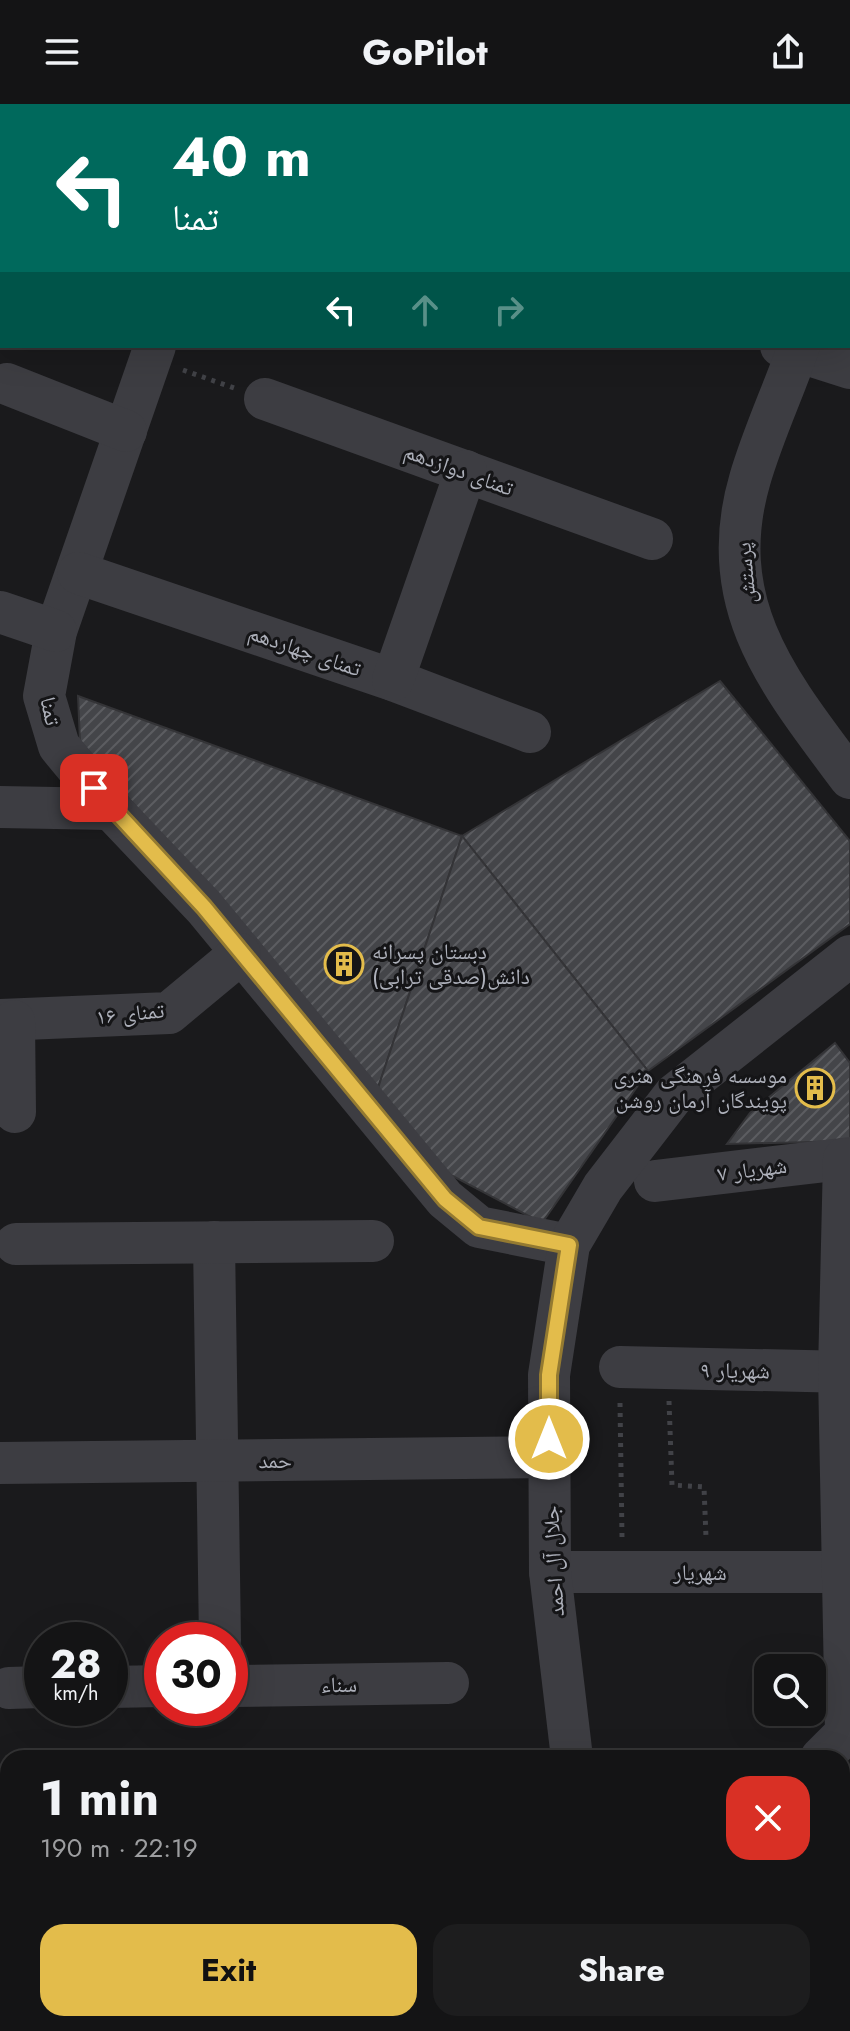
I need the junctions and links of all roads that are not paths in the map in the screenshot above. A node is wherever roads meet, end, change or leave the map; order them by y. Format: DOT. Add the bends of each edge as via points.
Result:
graph roads {
  1 [pos="792,348"];
  2 [pos="153,353"];
  3 [pos="850,368"];
  4 [pos="7,384"];
  5 [pos="265,399"];
  6 [pos="126,431"];
  7 [pos="466,471"];
  8 [pos="652,539"];
  9 [pos="78,573"];
  10 [pos="0,612"];
  11 [pos="56,631"];
  12 [pos="393,680"];
  13 [pos="530,732"];
  14 [pos="850,778"];
  15 [pos="0,807"];
  16 [pos="111,809"];
  17 [pos="240,954"];
  18 [pos="850,956"];
  19 [pos="7,1020"];
  20 [pos="15,1112"];
  21 [pos="847,1158"];
  22 [pos="655,1181"];
  23 [pos="373,1241"];
  24 [pos="214,1242"];
  25 [pos="16,1244"];
  26 [pos="569,1245"];
  27 [pos="620,1367"];
  28 [pos="844,1372"];
  29 [pos="549,1457"];
  30 [pos="217,1461"];
  31 [pos="0,1463"];
  32 [pos="550,1572"];
  33 [pos="847,1572"];
  34 [pos="220,1622"];
  35 [pos="448,1683"];
  36 [pos="248,1686"];
  37 [pos="571,1750"];
  38 [pos="829,1750"];
  1 -- 3 [label="street"];
  1 -- 14 [label="street, پرستش" via="749,480 738,551 755,634 781,685"];
  2 -- 6 [label="street, تمنا"];
  4 -- 6 [label="street"];
  5 -- 7 [label="street, تمنای دوازدهم"];
  6 -- 9 [label="street, تمنا"];
  7 -- 8 [label="street, تمنای دوازدهم"];
  7 -- 12 [label="street"];
  9 -- 11 [label="street, تمنا"];
  9 -- 12 [label="street, تمنای چهاردهم"];
  10 -- 11 [label="street"];
  11 -- 16 [label="street, تمنا" via="44,696 59,746"];
  12 -- 13 [label="street, تمنای چهاردهم"];
  15 -- 16 [label="street"];
  16 -- 17 [label="street, تمنا" via="204,907"];
  17 -- 19 [label="street, تمنای ۱۶" via="169,1013"];
  17 -- 26 [label="street, تمنا" via="445,1199 479,1227"];
  18 -- 26 [label="street, جلال آل احمد" via="674,1095 603,1187"];
  19 -- 20 [label="street"];
  21 -- 22 [label="street, شهریار ۷"];
  21 -- 28 [label="street"];
  23 -- 24 [label="street"];
  24 -- 25 [label="street"];
  24 -- 30 [label="street"];
  26 -- 29 [label="street, جلال آل احمد" via="549,1375"];
  27 -- 28 [label="street, شهریار ۹"];
  28 -- 33 [label="street"];
  29 -- 30 [label="street, حمد"];
  29 -- 32 [label="street, جلال آل احمد"];
  30 -- 31 [label="street, حمد"];
  30 -- 34 [label="street"];
  32 -- 33 [label="street, شهریار"];
  32 -- 37 [label="street, جلال آل احمد"];
  33 -- 38 [label="street" via="846,1733"];
  35 -- 36 [label="street, سناء"];
}
